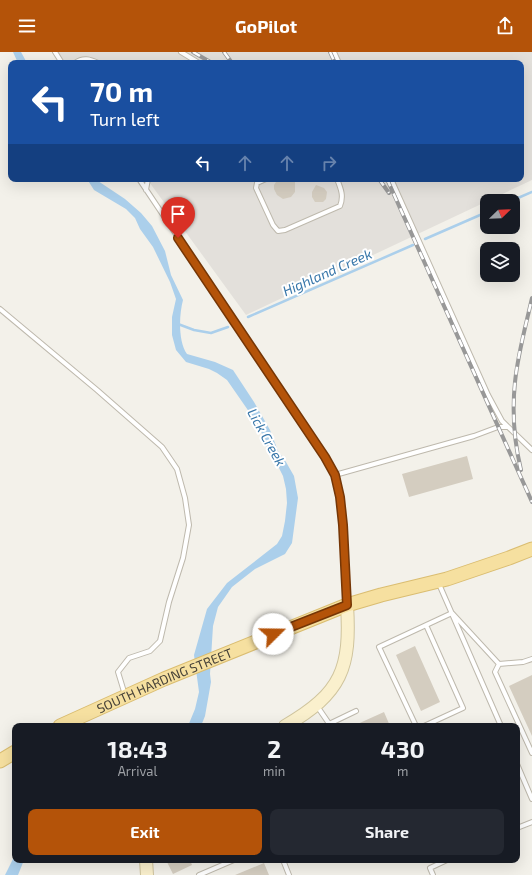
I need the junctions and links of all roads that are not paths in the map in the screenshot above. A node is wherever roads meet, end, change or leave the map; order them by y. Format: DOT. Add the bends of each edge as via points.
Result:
graph roads {
  1 [pos="181,52"];
  2 [pos="82,60"];
  3 [pos="93,60"];
  4 [pos="194,60"];
  5 [pos="141,182"];
  6 [pos="147,182"];
  7 [pos="259,182"];
  8 [pos="338,182"];
  9 [pos="392,182"];
  10 [pos="146,190"];
  11 [pos="0,309"];
  12 [pos="508,427"];
  13 [pos="532,450"];
  14 [pos="335,475"];
  15 [pos="532,548"];
  16 [pos="438,582"];
  17 [pos="347,605"];
  18 [pos="452,613"];
  19 [pos="426,625"];
  20 [pos="532,659"];
  21 [pos="499,664"];
  22 [pos="126,696"];
  23 [pos="316,706"];
  24 [pos="356,711"];
  25 [pos="67,723"];
  26 [pos="290,723"];
  27 [pos="329,723"];
  28 [pos="334,723"];
  29 [pos="415,723"];
  30 [pos="430,723"];
  31 [pos="500,723"];
  32 [pos="518,723"];
  33 [pos="520,727"];
  34 [pos="532,753"];
  35 [pos="12,754"];
  36 [pos="0,761"];
  37 [pos="520,771"];
  38 [pos="532,798"];
  39 [pos="532,822"];
  40 [pos="520,827"];
  41 [pos="146,863"];
  42 [pos="227,863"];
  43 [pos="284,863"];
  44 [pos="441,863"];
  45 [pos="147,875"];
  46 [pos="199,875"];
  47 [pos="289,875"];
  48 [pos="433,875"];
  1 -- 4 [label="lane"];
  2 -- 3 [label="lane"];
  5 -- 10 [label="lane"];
  6 -- 10 [label="lane"];
  7 -- 8 [label="lane" via="256,188 278,231 340,206 343,199"];
  9 -- 12 [label="lane" via="488,395"];
  10 -- 14 [label="lane"];
  11 -- 22 [label="lane" via="162,447 177,469 186,498 189,525 183,558 160,641 150,651 129,658 118,672"];
  12 -- 13 [label="lane"];
  12 -- 14 [label="lane" via="498,427"];
  14 -- 17 [label="lane" via="343,525"];
  15 -- 16 [label="main road"];
  16 -- 17 [label="main road, SOUTH HARDING STREET"];
  16 -- 18 [label="lane"];
  17 -- 22 [label="main road, SOUTH HARDING STREET"];
  17 -- 23 [label="main road" via="348,640 345,662 334,684"];
  18 -- 19 [label="lane"];
  18 -- 21 [label="lane"];
  18 -- 31 [label="lane"];
  19 -- 29 [label="lane" via="379,647"];
  19 -- 30 [label="lane" via="463,708"];
  20 -- 21 [label="lane"];
  21 -- 32 [label="lane" via="495,672"];
  22 -- 25 [label="main road, SOUTH HARDING STREET"];
  23 -- 26 [label="main road"];
  23 -- 27 [label="lane"];
  24 -- 28 [label="lane"];
  33 -- 34 [label="lane"];
  35 -- 36 [label="main road"];
  37 -- 38 [label="lane"];
  39 -- 40 [label="lane"];
  41 -- 45 [label="main road"];
  42 -- 46 [label="lane"];
  43 -- 47 [label="lane"];
  44 -- 48 [label="lane" via="430,868"];
}
